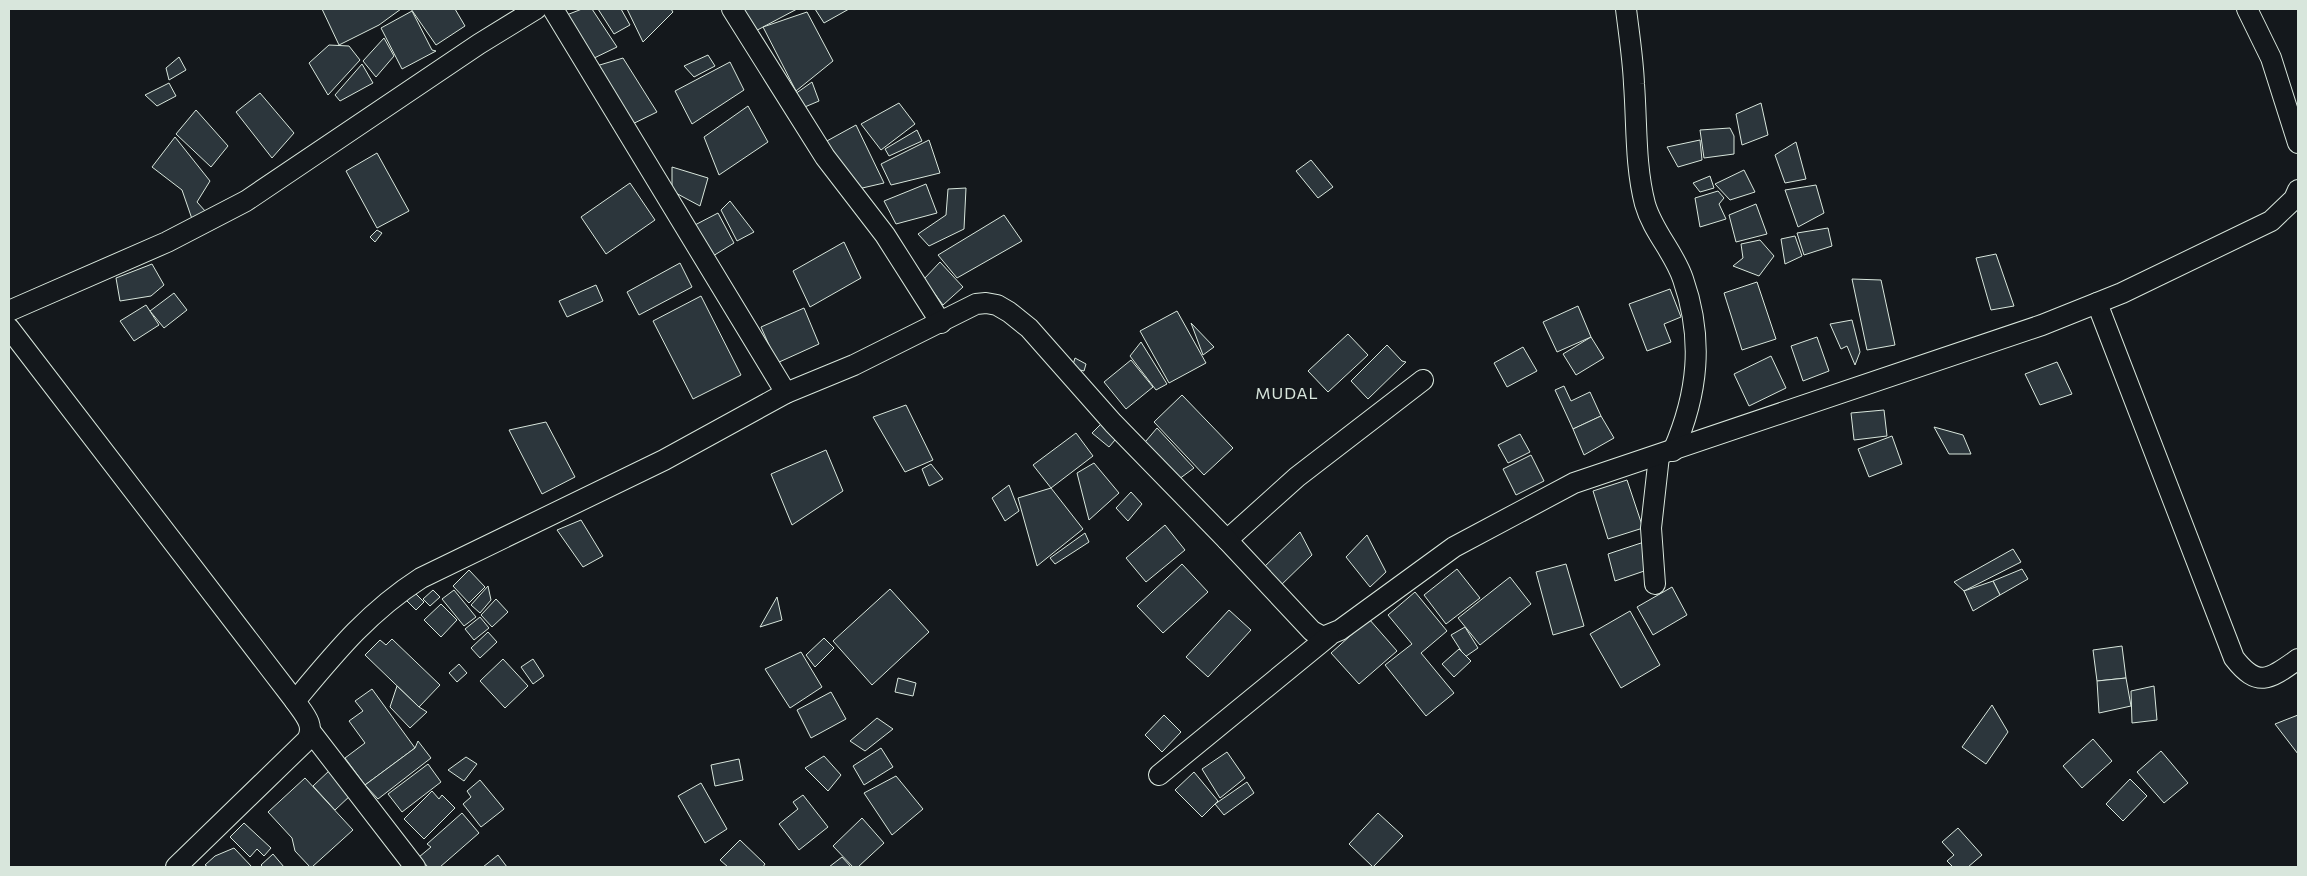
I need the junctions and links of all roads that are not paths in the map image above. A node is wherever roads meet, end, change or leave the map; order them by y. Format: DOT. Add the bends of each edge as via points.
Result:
graph roads {
  1 [pos="536,9"];
  2 [pos="552,9"];
  3 [pos="732,9"];
  4 [pos="1626,9"];
  5 [pos="2247,9"];
  6 [pos="2298,143"];
  7 [pos="2298,190"];
  8 [pos="2097,303"];
  9 [pos="9,311"];
  10 [pos="941,323"];
  11 [pos="9,328"];
  12 [pos="1423,380"];
  13 [pos="786,394"];
  14 [pos="1666,454"];
  15 [pos="1227,540"];
  16 [pos="1655,584"];
  17 [pos="1329,636"];
  18 [pos="2298,659"];
  19 [pos="295,701"];
  20 [pos="311,732"];
  21 [pos="1159,775"];
  22 [pos="176,867"];
  23 [pos="415,867"];
  1 -- 9 [label="street" via="246,201 167,242"];
  2 -- 13 [label="street"];
  3 -- 10 [label="street" via="825,157 885,235"];
  4 -- 14 [label="street" via="1637,148 1645,204 1682,278 1697,346 1690,404"];
  5 -- 6 [label="street" via="2271,58"];
  7 -- 8 [label="street" via="2294,199 2271,221"];
  8 -- 14 [label="street" via="2042,326"];
  8 -- 18 [label="street" via="2234,658 2255,678 2271,677"];
  10 -- 13 [label="street"];
  10 -- 15 [label="street" via="981,303 993,304 1009,312 1029,328 1113,423"];
  11 -- 19 [label="street"];
  12 -- 15 [label="street" via="1297,477"];
  13 -- 19 [label="street" via="664,460 421,578 351,634"];
  14 -- 16 [label="street" via="1651,528"];
  14 -- 17 [label="street" via="1574,483 1523,509 1454,547"];
  15 -- 17 [label="street" via="1312,631 1320,637"];
  17 -- 21 [label="street"];
  19 -- 20 [label="street" via="311,725"];
  20 -- 22 [label="street" via="307,740"];
  20 -- 23 [label="street"];
}
